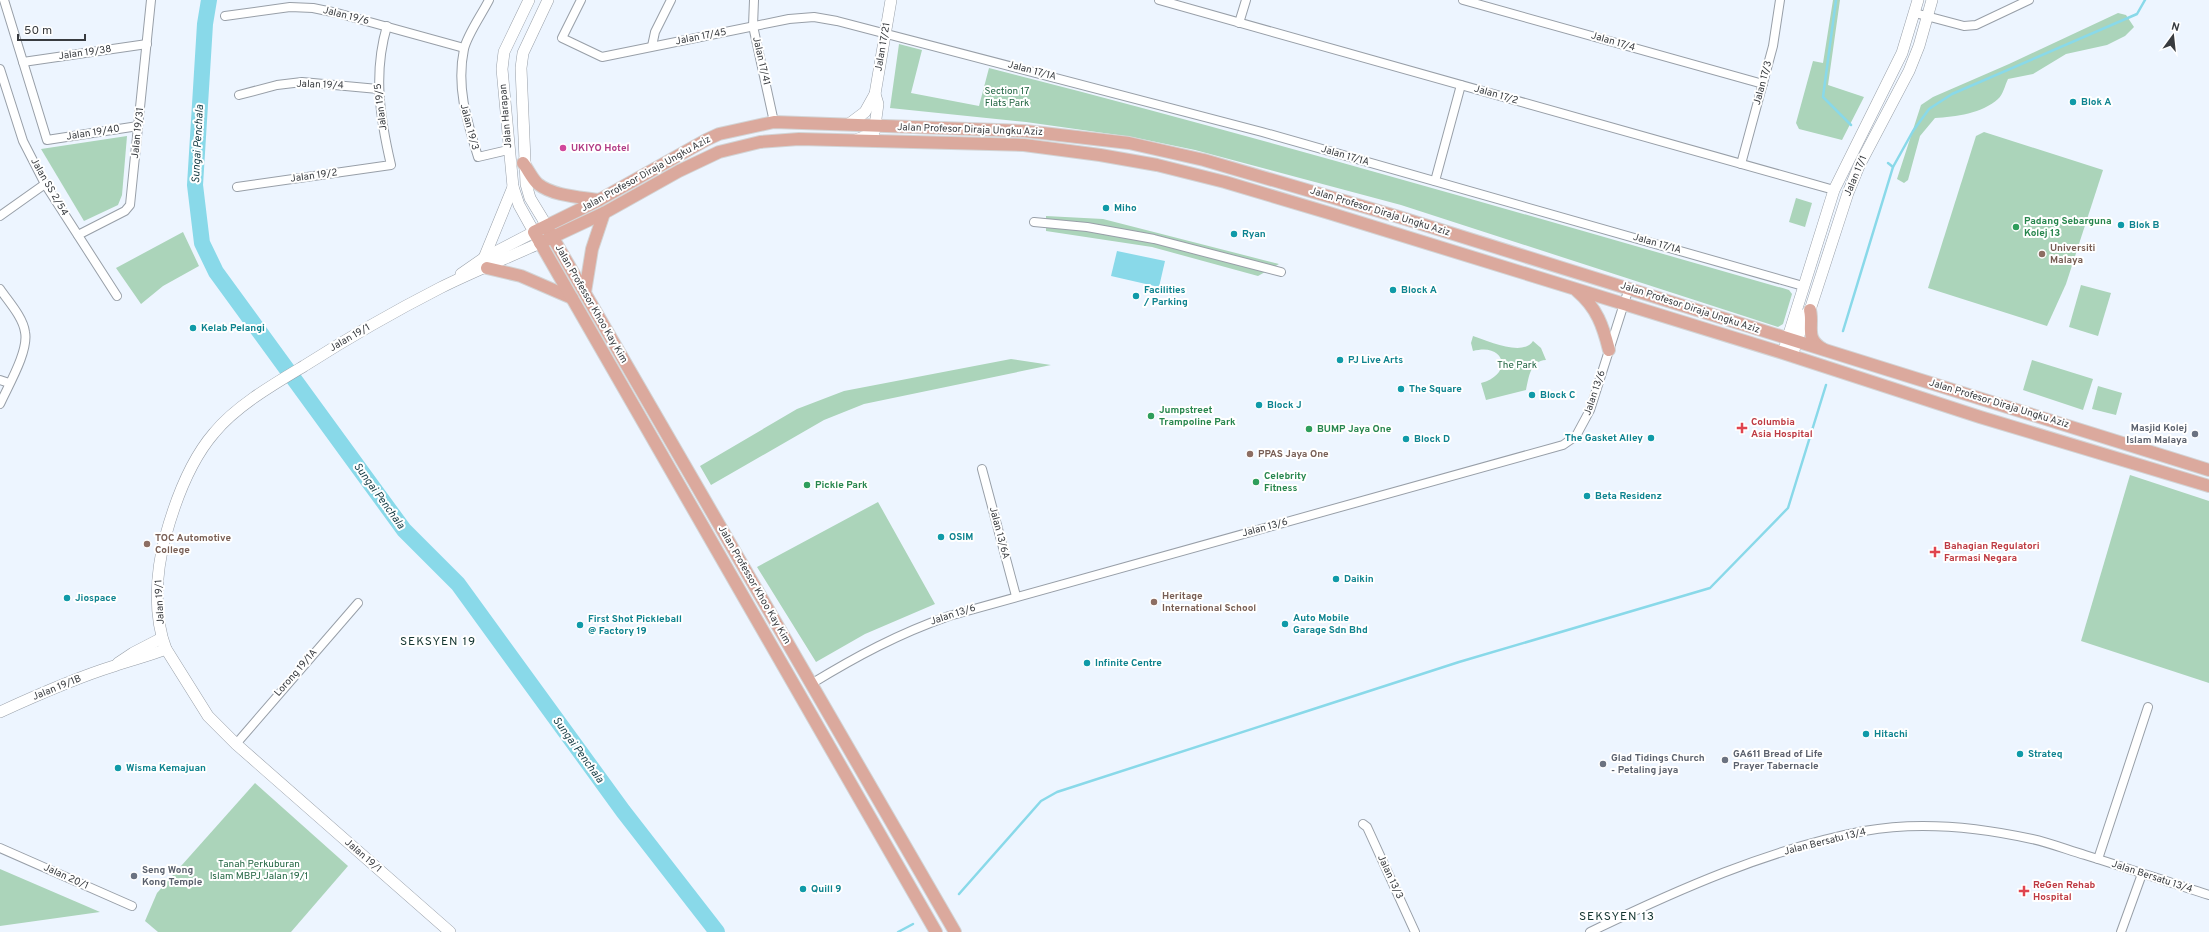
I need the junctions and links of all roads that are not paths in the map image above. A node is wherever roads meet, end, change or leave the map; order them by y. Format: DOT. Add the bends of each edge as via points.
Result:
graph roads {
  1 [pos="4,0"];
  2 [pos="489,0"];
  3 [pos="529,0"];
  4 [pos="548,0"];
  5 [pos="581,0"];
  6 [pos="671,0"];
  7 [pos="754,0"];
  8 [pos="891,0"];
  9 [pos="1159,0"];
  10 [pos="1246,0"];
  11 [pos="1463,0"];
  12 [pos="1780,0"];
  13 [pos="1918,0"];
  14 [pos="1932,0"];
  15 [pos="2028,0"];
  16 [pos="151,1"];
  17 [pos="1915,13"];
  18 [pos="225,16"];
  19 [pos="1928,17"];
  20 [pos="1239,23"];
  21 [pos="387,26"];
  22 [pos="753,26"];
  23 [pos="885,33"];
  24 [pos="147,44"];
  25 [pos="652,46"];
  26 [pos="464,48"];
  27 [pos="23,62"];
  28 [pos="0,69"];
  29 [pos="1763,84"];
  30 [pos="1461,85"];
  31 [pos="378,89"];
  32 [pos="875,94"];
  33 [pos="239,96"];
  34 [pos="774,122"];
  35 [pos="849,124"];
  36 [pos="138,126"];
  37 [pos="876,126"];
  38 [pos="851,140"];
  39 [pos="508,150"];
  40 [pos="523,162"];
  41 [pos="1740,164"];
  42 [pos="391,165"];
  43 [pos="1435,182"];
  44 [pos="45,184"];
  45 [pos="237,187"];
  46 [pos="513,187"];
  47 [pos="1834,190"];
  48 [pos="599,200"];
  49 [pos="604,213"];
  50 [pos="0,216"];
  51 [pos="1034,222"];
  52 [pos="547,226"];
  53 [pos="78,235"];
  54 [pos="553,237"];
  55 [pos="537,238"];
  56 [pos="485,263"];
  57 [pos="1281,272"];
  58 [pos="1803,286"];
  59 [pos="1628,288"];
  60 [pos="0,289"];
  61 [pos="1574,289"];
  62 [pos="585,292"];
  63 [pos="117,296"];
  64 [pos="572,298"];
  65 [pos="1623,304"];
  66 [pos="1810,310"];
  67 [pos="1792,340"];
  68 [pos="1609,350"];
  69 [pos="1829,352"];
  70 [pos="1787,355"];
  71 [pos="0,380"];
  72 [pos="9,383"];
  73 [pos="0,404"];
  74 [pos="982,469"];
  75 [pos="2209,470"];
  76 [pos="2163,472"];
  77 [pos="2209,486"];
  78 [pos="2209,491"];
  79 [pos="1016,596"];
  80 [pos="358,603"];
  81 [pos="162,638"];
  82 [pos="166,649"];
  83 [pos="114,665"];
  84 [pos="811,684"];
  85 [pos="2148,707"];
  86 [pos="0,712"];
  87 [pos="236,744"];
  88 [pos="1363,824"];
  89 [pos="0,848"];
  90 [pos="2098,859"];
  91 [pos="2142,874"];
  92 [pos="2209,896"];
  93 [pos="132,906"];
  94 [pos="450,932"];
  95 [pos="936,932"];
  96 [pos="955,932"];
  97 [pos="1415,932"];
  98 [pos="1590,932"];
  99 [pos="2121,932"];
  1 -- 27 [label="street"];
  2 -- 26 [label="street, Jalan 19/3"];
  3 -- 39 [label="main road, Jalan Harapan" via="510,39 503,63"];
  4 -- 40 [label="main road, Jalan Harapan" via="523,53"];
  5 -- 25 [label="street, Jalan 17/45" via="562,38 602,57"];
  6 -- 25 [label="street" via="655,32"];
  7 -- 22 [label="street, Jalan 17/41"];
  8 -- 23 [label="main road, Jalan 17/21"];
  9 -- 20 [label="street, Jalan 17/2"];
  10 -- 20 [label="street"];
  11 -- 29 [label="street, Jalan 17/4"];
  12 -- 29 [label="street, Jalan 17/3" via="1773,46"];
  13 -- 17 [label="main road, Jalan 17/1"];
  14 -- 19 [label="main road, Jalan 17/1"];
  15 -- 19 [label="street" via="1976,25 1964,26"];
  16 -- 24 [label="street, Jalan 19/31"];
  17 -- 19 [label="street"];
  17 -- 47 [label="main road, Jalan 17/1" via="1894,70"];
  18 -- 21 [label="street, Jalan 19/6" via="290,7 313,8"];
  19 -- 66 [label="main road, Jalan 17/1" via="1909,71 1859,166 1848,193"];
  20 -- 30 [label="street, Jalan 17/2"];
  21 -- 26 [label="street, Jalan 19/6"];
  21 -- 31 [label="street, Jalan 19/5" via="380,54"];
  22 -- 23 [label="street, Jalan 17/45" via="789,19 814,18"];
  22 -- 25 [label="street, Jalan 17/45"];
  22 -- 34 [label="street, Jalan 17/41"];
  23 -- 32 [label="main road, Jalan 17/21"];
  23 -- 43 [label="street, Jalan 17/1A" via="1174,108"];
  24 -- 27 [label="street, Jalan 19/38"];
  24 -- 36 [label="street, Jalan 19/31"];
  26 -- 39 [label="street, Jalan 19/3" via="461,74 462,101 478,157"];
  27 -- 36 [label="street, Jalan 19/40" via="48,140"];
  28 -- 44 [label="street, Jalan SS 2/54" via="23,141"];
  29 -- 41 [label="street, Jalan 17/3"];
  30 -- 41 [label="street, Jalan 17/2"];
  30 -- 43 [label="street"];
  31 -- 33 [label="street, Jalan 19/4" via="302,82 277,85"];
  31 -- 42 [label="street, Jalan 19/5"];
  32 -- 35 [label="main road, Jalan 17/21" via="865,112"];
  32 -- 37 [label="main road, Jalan 17/21" via="878,104"];
  34 -- 35 [label="main road, Jalan Profesor Diraja Ungku Aziz"];
  34 -- 48 [label="main road, Jalan Profesor Diraja Ungku Aziz" via="719,134"];
  35 -- 37 [label="main road, Jalan Profesor Diraja Ungku Aziz"];
  36 -- 53 [label="street, Jalan 19/31" via="130,205 125,211"];
  37 -- 38 [label="main road" via="874,133"];
  37 -- 59 [label="main road, Jalan Profesor Diraja Ungku Aziz" via="1025,131 1129,143 1204,160 1292,185"];
  38 -- 49 [label="main road, Jalan Profesor Diraja Ungku Aziz" via="779,140 719,152"];
  38 -- 61 [label="main road, Jalan Profesor Diraja Ungku Aziz" via="1024,145 1157,165 1225,182"];
  39 -- 46 [label="main road, Jalan Harapan"];
  40 -- 48 [label="main road" via="537,183 543,187 563,194"];
  40 -- 52 [label="main road, Jalan Harapan" via="530,198"];
  41 -- 47 [label="street, Jalan 17/2"];
  42 -- 45 [label="street, Jalan 19/2"];
  43 -- 58 [label="street, Jalan 17/1A"];
  44 -- 50 [label="street"];
  44 -- 53 [label="street, Jalan SS 2/54"];
  46 -- 55 [label="main road, Jalan Harapan" via="519,205"];
  46 -- 56 [label="main road"];
  47 -- 58 [label="main road, Jalan 17/1"];
  48 -- 52 [label="main road, Jalan Profesor Diraja Ungku Aziz"];
  49 -- 54 [label="main road, Jalan Profesor Diraja Ungku Aziz"];
  49 -- 62 [label="main road" via="592,249"];
  51 -- 57 [label="street" via="1087,227 1154,240"];
  52 -- 54 [label="main road, Jalan Professor Khoo Kay Kim"];
  52 -- 55 [label="main road, Jalan Profesor Diraja Ungku Aziz"];
  53 -- 63 [label="street, Jalan SS 2/54"];
  54 -- 55 [label="main road, Jalan Profesor Diraja Ungku Aziz"];
  54 -- 62 [label="main road, Jalan Professor Khoo Kay Kim"];
  55 -- 56 [label="main road, Jalan 19/1"];
  55 -- 64 [label="main road, Jalan Professor Khoo Kay Kim"];
  56 -- 64 [label="main road"];
  56 -- 81 [label="main road, Jalan 19/1" via="274,384 251,400 214,433 198,455 176,499 158,565 158,605"];
  58 -- 67 [label="main road, Jalan 17/1"];
  59 -- 65 [label="street, Jalan 13/6"];
  59 -- 67 [label="main road, Jalan Profesor Diraja Ungku Aziz"];
  60 -- 72 [label="street" via="25,331 26,346"];
  61 -- 65 [label="main road, Jalan Profesor Diraja Ungku Aziz"];
  61 -- 68 [label="main road" via="1594,308 1604,329"];
  62 -- 84 [label="main road, Jalan Professor Khoo Kay Kim"];
  64 -- 95 [label="main road, Jalan Professor Khoo Kay Kim"];
  65 -- 68 [label="street, Jalan 13/6"];
  65 -- 70 [label="main road, Jalan Profesor Diraja Ungku Aziz"];
  66 -- 67 [label="main road, Jalan 17/1"];
  66 -- 69 [label="main road" via="1810,332 1816,345"];
  67 -- 69 [label="main road, Jalan Profesor Diraja Ungku Aziz"];
  67 -- 70 [label="main road, Jalan 17/1"];
  68 -- 79 [label="street, Jalan 13/6" via="1586,420 1576,436 1563,445"];
  69 -- 75 [label="main road, Jalan Profesor Diraja Ungku Aziz"];
  70 -- 76 [label="main road, Jalan Profesor Diraja Ungku Aziz"];
  71 -- 72 [label="street"];
  72 -- 73 [label="street"];
  74 -- 79 [label="street, Jalan 13/6A"];
  76 -- 77 [label="main road, Jalan Profesor Diraja Ungku Aziz"];
  76 -- 78 [label="main road"];
  79 -- 84 [label="street, Jalan 13/6" via="910,630 866,650"];
  80 -- 87 [label="street, Lorong 19/1A"];
  81 -- 82 [label="main road, Jalan 19/1"];
  81 -- 83 [label="main road, Jalan 19/1B"];
  82 -- 83 [label="main road, Jalan 19/1B" via="133,662"];
  82 -- 87 [label="main road, Jalan 19/1" via="208,716"];
  83 -- 86 [label="main road, Jalan 19/1B"];
  84 -- 96 [label="main road, Jalan Professor Khoo Kay Kim"];
  85 -- 90 [label="street"];
  87 -- 94 [label="main road, Jalan 19/1"];
  88 -- 97 [label="street, Jalan 13/3"];
  89 -- 93 [label="street, Jalan 20/1"];
  90 -- 91 [label="street, Jalan Bersatu 13/4"];
  90 -- 98 [label="street, Jalan Bersatu 13/4" via="2035,839 1972,829 1921,827 1866,831 1825,840 1756,861 1703,881"];
  91 -- 92 [label="street, Jalan Bersatu 13/4"];
  91 -- 99 [label="street"];
}
